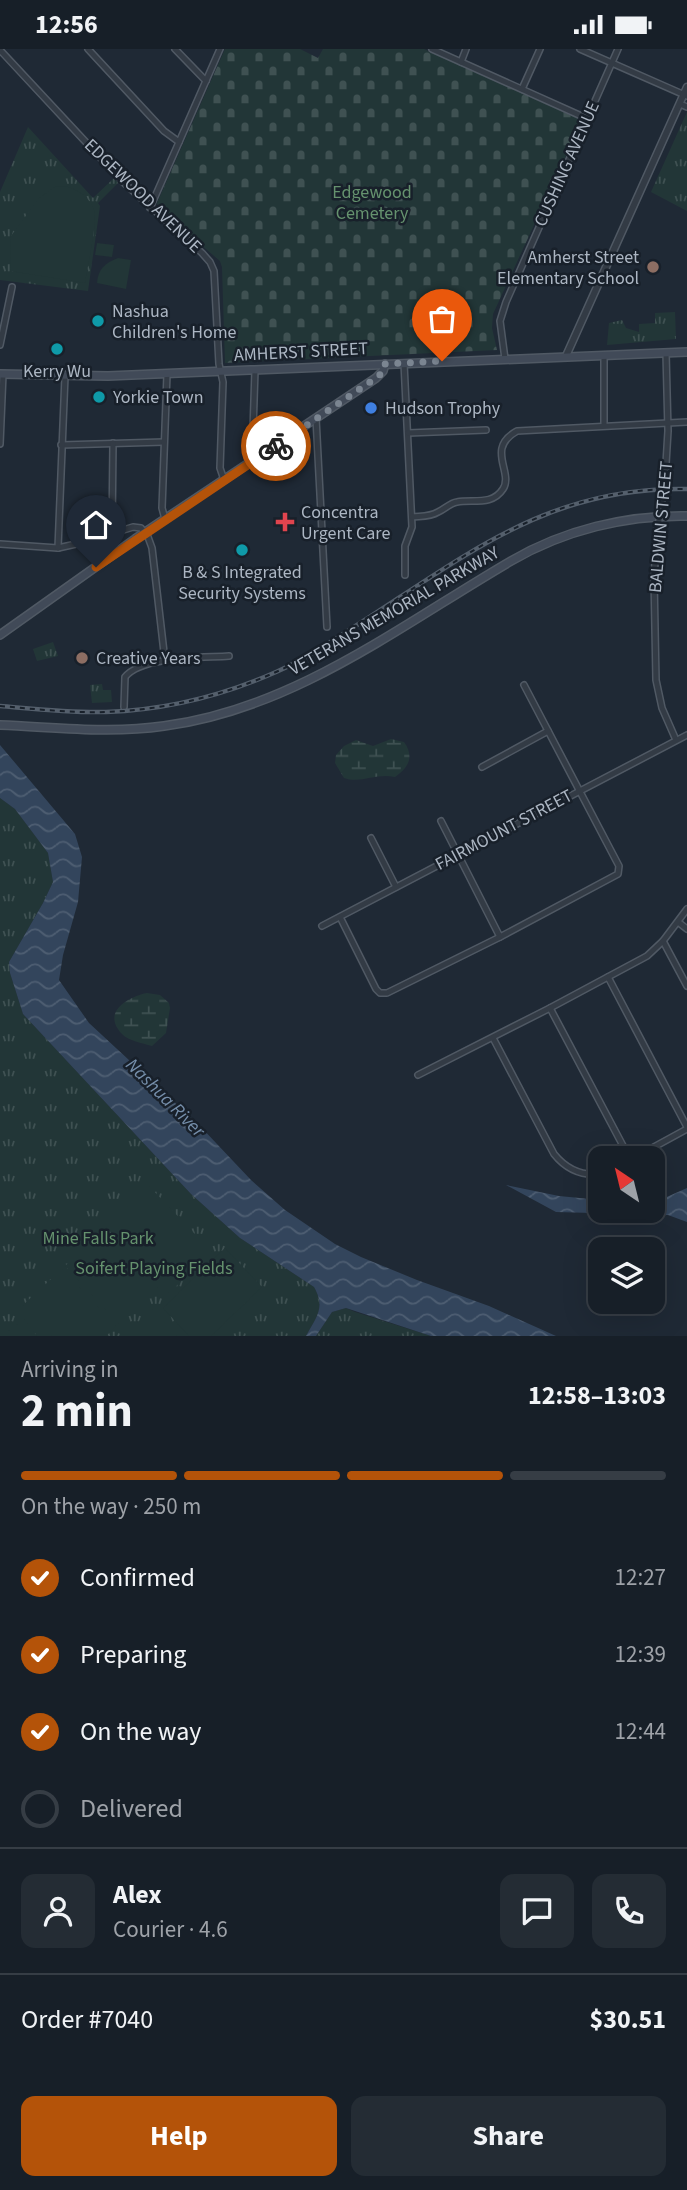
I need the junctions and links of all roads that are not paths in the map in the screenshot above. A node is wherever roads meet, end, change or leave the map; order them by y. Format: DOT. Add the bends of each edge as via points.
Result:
graph roads {
  1 [pos="88,49"];
  2 [pos="175,49"];
  3 [pos="220,49"];
  4 [pos="432,49"];
  5 [pos="467,49"];
  6 [pos="540,49"];
  7 [pos="580,49"];
  8 [pos="618,49"];
  9 [pos="0,50"];
  10 [pos="461,62"];
  11 [pos="612,63"];
  12 [pos="206,81"];
  13 [pos="522,89"];
  14 [pos="686,93"];
  15 [pos="683,106"];
  16 [pos="588,118"];
  17 [pos="179,142"];
  18 [pos="150,208"];
  19 [pos="12,287"];
  20 [pos="0,340"];
  21 [pos="666,352"];
  22 [pos="687,352"];
  23 [pos="604,355"];
  24 [pos="566,356"];
  25 [pos="505,359"];
  26 [pos="404,363"];
  27 [pos="385,364"];
  28 [pos="255,370"];
  29 [pos="221,371"];
  30 [pos="1,374"];
  31 [pos="167,374"];
  32 [pos="65,376"];
  33 [pos="316,418"];
  34 [pos="687,422"];
  35 [pos="668,423"];
  36 [pos="604,425"];
  37 [pos="486,430"];
  38 [pos="408,433"];
  39 [pos="164,442"];
  40 [pos="113,443"];
  41 [pos="0,444"];
  42 [pos="61,446"];
  43 [pos="252,461"];
  44 [pos="225,480"];
  45 [pos="687,516"];
  46 [pos="411,517"];
  47 [pos="166,519"];
  48 [pos="146,532"];
  49 [pos="112,534"];
  50 [pos="0,544"];
  51 [pos="58,548"];
  52 [pos="405,576"];
  53 [pos="327,627"];
  54 [pos="0,635"];
  55 [pos="229,656"];
  56 [pos="165,661"];
  57 [pos="524,685"];
  58 [pos="124,707"];
  59 [pos="0,720"];
  60 [pos="0,725"];
  61 [pos="31,726"];
  62 [pos="548,731"];
  63 [pos="686,736"];
  64 [pos="676,740"];
  65 [pos="482,767"];
  66 [pos="579,791"];
  67 [pos="441,821"];
  68 [pos="371,838"];
  69 [pos="458,855"];
  70 [pos="396,887"];
  71 [pos="687,909"];
  72 [pos="340,917"];
  73 [pos="678,922"];
  74 [pos="321,926"];
  75 [pos="687,929"];
  76 [pos="500,937"];
  77 [pos="663,941"];
  78 [pos="608,977"];
  79 [pos="687,986"];
  80 [pos="550,1008"];
  81 [pos="493,1038"];
  82 [pos="418,1075"];
  83 [pos="687,1128"];
  84 [pos="624,1146"];
  85 [pos="654,1146"];
  86 [pos="588,1174"];
  1 -- 17 [label="street"];
  2 -- 12 [label="street"];
  3 -- 12 [label="street"];
  4 -- 10 [label="street"];
  5 -- 10 [label="street"];
  6 -- 13 [label="street"];
  7 -- 11 [label="street"];
  8 -- 11 [label="street, CUSHING AVENUE"];
  9 -- 18 [label="street, EDGEWOOD AVENUE"];
  10 -- 13 [label="street"];
  11 -- 14 [label="street"];
  11 -- 16 [label="street, CUSHING AVENUE"];
  12 -- 17 [label="street"];
  13 -- 16 [label="street"];
  14 -- 15 [label="street"];
  15 -- 24 [label="street"];
  16 -- 25 [label="street, CUSHING AVENUE" via="501,316"];
  17 -- 18 [label="street"];
  18 -- 29 [label="street, EDGEWOOD AVENUE" via="213,267"];
  19 -- 20 [label="street"];
  21 -- 22 [label="main road, AMHERST STREET"];
  21 -- 23 [label="main road, AMHERST STREET"];
  21 -- 35 [label="street, BALDWIN STREET"];
  23 -- 24 [label="main road, AMHERST STREET"];
  23 -- 36 [label="street"];
  24 -- 25 [label="main road, AMHERST STREET"];
  25 -- 26 [label="main road, AMHERST STREET"];
  26 -- 27 [label="main road, AMHERST STREET"];
  26 -- 38 [label="street"];
  27 -- 28 [label="main road, AMHERST STREET"];
  27 -- 33 [label="main road" via="378,377"];
  28 -- 29 [label="main road, AMHERST STREET"];
  28 -- 43 [label="street"];
  29 -- 31 [label="main road, AMHERST STREET"];
  29 -- 44 [label="street, EDGEWOOD AVENUE" via="220,464"];
  30 -- 32 [label="main road, AMHERST STREET"];
  30 -- 41 [label="street"];
  31 -- 32 [label="main road, AMHERST STREET"];
  31 -- 39 [label="street"];
  32 -- 42 [label="street"];
  33 -- 43 [label="main road"];
  33 -- 53 [label="street"];
  34 -- 35 [label="street"];
  35 -- 36 [label="street"];
  35 -- 64 [label="street, BALDWIN STREET, bridge" via="654,577 656,683"];
  36 -- 46 [label="street" via="517,431 502,448 505,483 499,493 486,501 457,502 431,515"];
  37 -- 38 [label="street"];
  38 -- 46 [label="street"];
  39 -- 40 [label="street"];
  39 -- 47 [label="street" via="162,508"];
  40 -- 42 [label="street"];
  40 -- 49 [label="street"];
  42 -- 51 [label="street"];
  43 -- 44 [label="main road"];
  44 -- 47 [label="main road"];
  45 -- 61 [label="main road, VETERANS MEMORIAL PARKWAY" via="618,521 541,545 320,675 240,709 187,723 129,730"];
  46 -- 52 [label="street"];
  47 -- 48 [label="main road"];
  48 -- 49 [label="street" via="135,527"];
  48 -- 54 [label="main road"];
  48 -- 56 [label="street" via="152,548"];
  49 -- 51 [label="street"];
  50 -- 51 [label="street"];
  55 -- 56 [label="street"];
  56 -- 58 [label="street" via="129,671"];
  57 -- 62 [label="street"];
  59 -- 61 [label="main road, VETERANS MEMORIAL PARKWAY"];
  60 -- 61 [label="main road, VETERANS MEMORIAL PARKWAY"];
  62 -- 65 [label="street"];
  62 -- 66 [label="street"];
  63 -- 64 [label="street, FAIRMOUNT STREET"];
  64 -- 66 [label="street, FAIRMOUNT STREET"];
  66 -- 69 [label="street, FAIRMOUNT STREET"];
  66 -- 76 [label="street" via="619,871"];
  67 -- 69 [label="street"];
  68 -- 70 [label="street"];
  69 -- 70 [label="street, FAIRMOUNT STREET"];
  69 -- 76 [label="street"];
  70 -- 72 [label="street, FAIRMOUNT STREET"];
  71 -- 73 [label="street"];
  72 -- 74 [label="street, FAIRMOUNT STREET"];
  72 -- 76 [label="street" via="380,993 393,991"];
  73 -- 75 [label="street"];
  73 -- 77 [label="street"];
  77 -- 78 [label="street"];
  77 -- 79 [label="street"];
  78 -- 80 [label="street"];
  78 -- 83 [label="street"];
  80 -- 81 [label="street"];
  80 -- 84 [label="street"];
  81 -- 82 [label="street"];
  81 -- 86 [label="street" via="554,1154 562,1165"];
  83 -- 85 [label="street"];
}
